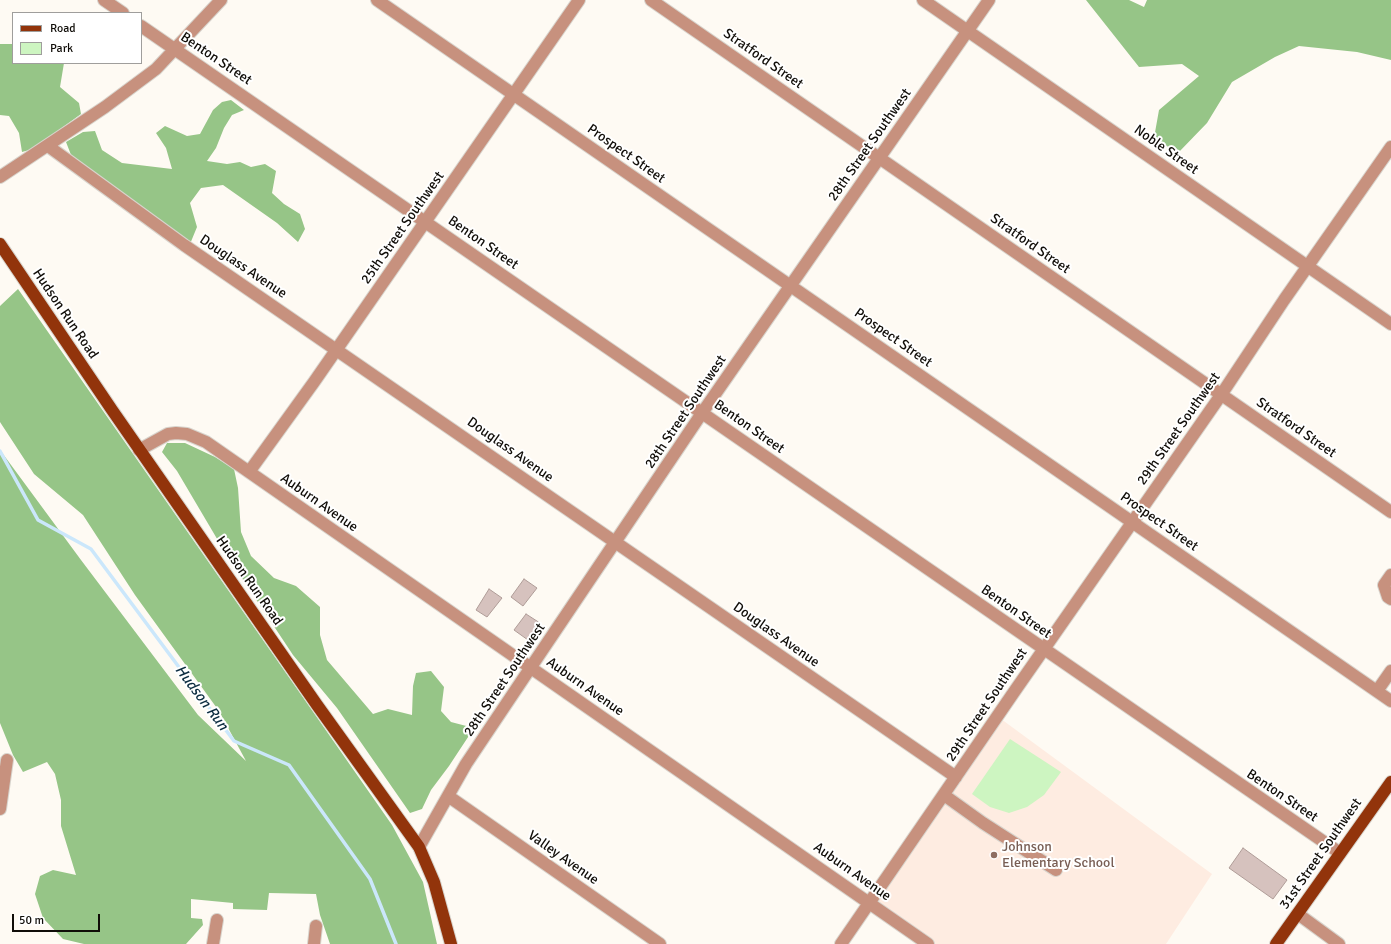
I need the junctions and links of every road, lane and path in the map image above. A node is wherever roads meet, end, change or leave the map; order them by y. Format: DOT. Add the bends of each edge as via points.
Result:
graph roads {
  1 [pos="104,0"];
  2 [pos="221,0"];
  3 [pos="377,0"];
  4 [pos="579,0"];
  5 [pos="651,0"];
  6 [pos="923,0"];
  7 [pos="989,0"];
  8 [pos="122,12"];
  9 [pos="142,27"];
  10 [pos="968,31"];
  11 [pos="175,50"];
  12 [pos="513,95"];
  13 [pos="48,146"];
  14 [pos="1391,148"];
  15 [pos="879,158"];
  16 [pos="0,177"];
  17 [pos="425,221"];
  18 [pos="0,244"];
  19 [pos="1307,267"];
  20 [pos="790,286"];
  21 [pos="1391,324"];
  22 [pos="337,349"];
  23 [pos="1221,395"];
  24 [pos="702,413"];
  25 [pos="139,450"];
  26 [pos="249,472"];
  27 [pos="1391,512"];
  28 [pos="1132,522"];
  29 [pos="616,542"];
  30 [pos="1391,575"];
  31 [pos="1391,599"];
  32 [pos="1044,649"];
  33 [pos="531,668"];
  34 [pos="1391,671"];
  35 [pos="1377,691"];
  36 [pos="1391,701"];
  37 [pos="7,760"];
  38 [pos="956,777"];
  39 [pos="1391,782"];
  40 [pos="944,795"];
  41 [pos="448,796"];
  42 [pos="0,809"];
  43 [pos="419,847"];
  44 [pos="1340,854"];
  45 [pos="1056,870"];
  46 [pos="870,903"];
  47 [pos="1298,914"];
  48 [pos="218,920"];
  49 [pos="316,926"];
  50 [pos="213,944"];
  51 [pos="314,944"];
  52 [pos="451,944"];
  53 [pos="660,944"];
  54 [pos="842,944"];
  55 [pos="928,944"];
  56 [pos="1276,944"];
  57 [pos="1339,944"];
  1 -- 8 [label="street"];
  2 -- 11 [label="street"];
  3 -- 12 [label="street, Prospect Street"];
  4 -- 12 [label="street, 25th Street Southwest"];
  5 -- 15 [label="street, Stratford Street"];
  6 -- 10 [label="street, Noble Street"];
  7 -- 10 [label="street, 28th Street Southwest"];
  9 -- 11 [label="street, Benton Street"];
  10 -- 15 [label="street, 28th Street Southwest"];
  10 -- 19 [label="street, Noble Street"];
  11 -- 13 [label="street" via="131,88"];
  11 -- 17 [label="street, Benton Street"];
  12 -- 17 [label="street, 25th Street Southwest"];
  12 -- 20 [label="street, Prospect Street"];
  13 -- 16 [label="street"];
  13 -- 22 [label="street, Douglass Avenue" via="184,245"];
  14 -- 19 [label="street, 29th Street Southwest"];
  15 -- 20 [label="street, 28th Street Southwest"];
  15 -- 23 [label="street, Stratford Street"];
  17 -- 22 [label="street, 25th Street Southwest"];
  17 -- 24 [label="street, Benton Street"];
  18 -- 25 [label="main road, Hudson Run Road"];
  19 -- 21 [label="street, Noble Street"];
  19 -- 23 [label="street, 29th Street Southwest"];
  20 -- 24 [label="street, 28th Street Southwest"];
  20 -- 28 [label="street, Prospect Street"];
  22 -- 26 [label="street, 25th Street Southwest"];
  22 -- 29 [label="street, Douglass Avenue"];
  23 -- 27 [label="street, Stratford Street"];
  23 -- 28 [label="street, 29th Street Southwest"];
  24 -- 29 [label="street, 28th Street Southwest"];
  24 -- 32 [label="street, Benton Street"];
  25 -- 26 [label="street, Auburn Avenue" via="168,434 186,434 206,442"];
  25 -- 43 [label="main road, Hudson Run Road"];
  26 -- 33 [label="street, Auburn Avenue"];
  28 -- 32 [label="street, 29th Street Southwest"];
  28 -- 35 [label="street, Prospect Street"];
  29 -- 33 [label="street, 28th Street Southwest"];
  29 -- 38 [label="street, Douglass Avenue"];
  30 -- 31 [label="street" via="1384,585"];
  32 -- 38 [label="street, 29th Street Southwest"];
  32 -- 44 [label="street, Benton Street"];
  33 -- 41 [label="street, 28th Street Southwest" via="466,764"];
  33 -- 46 [label="street, Auburn Avenue"];
  34 -- 35 [label="street"];
  35 -- 36 [label="street, Prospect Street"];
  37 -- 42 [label="street"];
  38 -- 40 [label="street, 29th Street Southwest"];
  39 -- 44 [label="main road, 31st Street Southwest"];
  40 -- 45 [label="street"];
  40 -- 46 [label="street, 29th Street Southwest"];
  41 -- 43 [label="street, 28th Street Southwest"];
  41 -- 53 [label="street, Valley Avenue"];
  43 -- 52 [label="main road, Hudson Run Road" via="434,882"];
  44 -- 47 [label="main road, 31st Street Southwest"];
  46 -- 54 [label="street, 29th Street Southwest"];
  46 -- 55 [label="street, Auburn Avenue"];
  47 -- 56 [label="main road, 31st Street Southwest"];
  47 -- 57 [label="street"];
  48 -- 50 [label="street"];
  49 -- 51 [label="street"];
}
